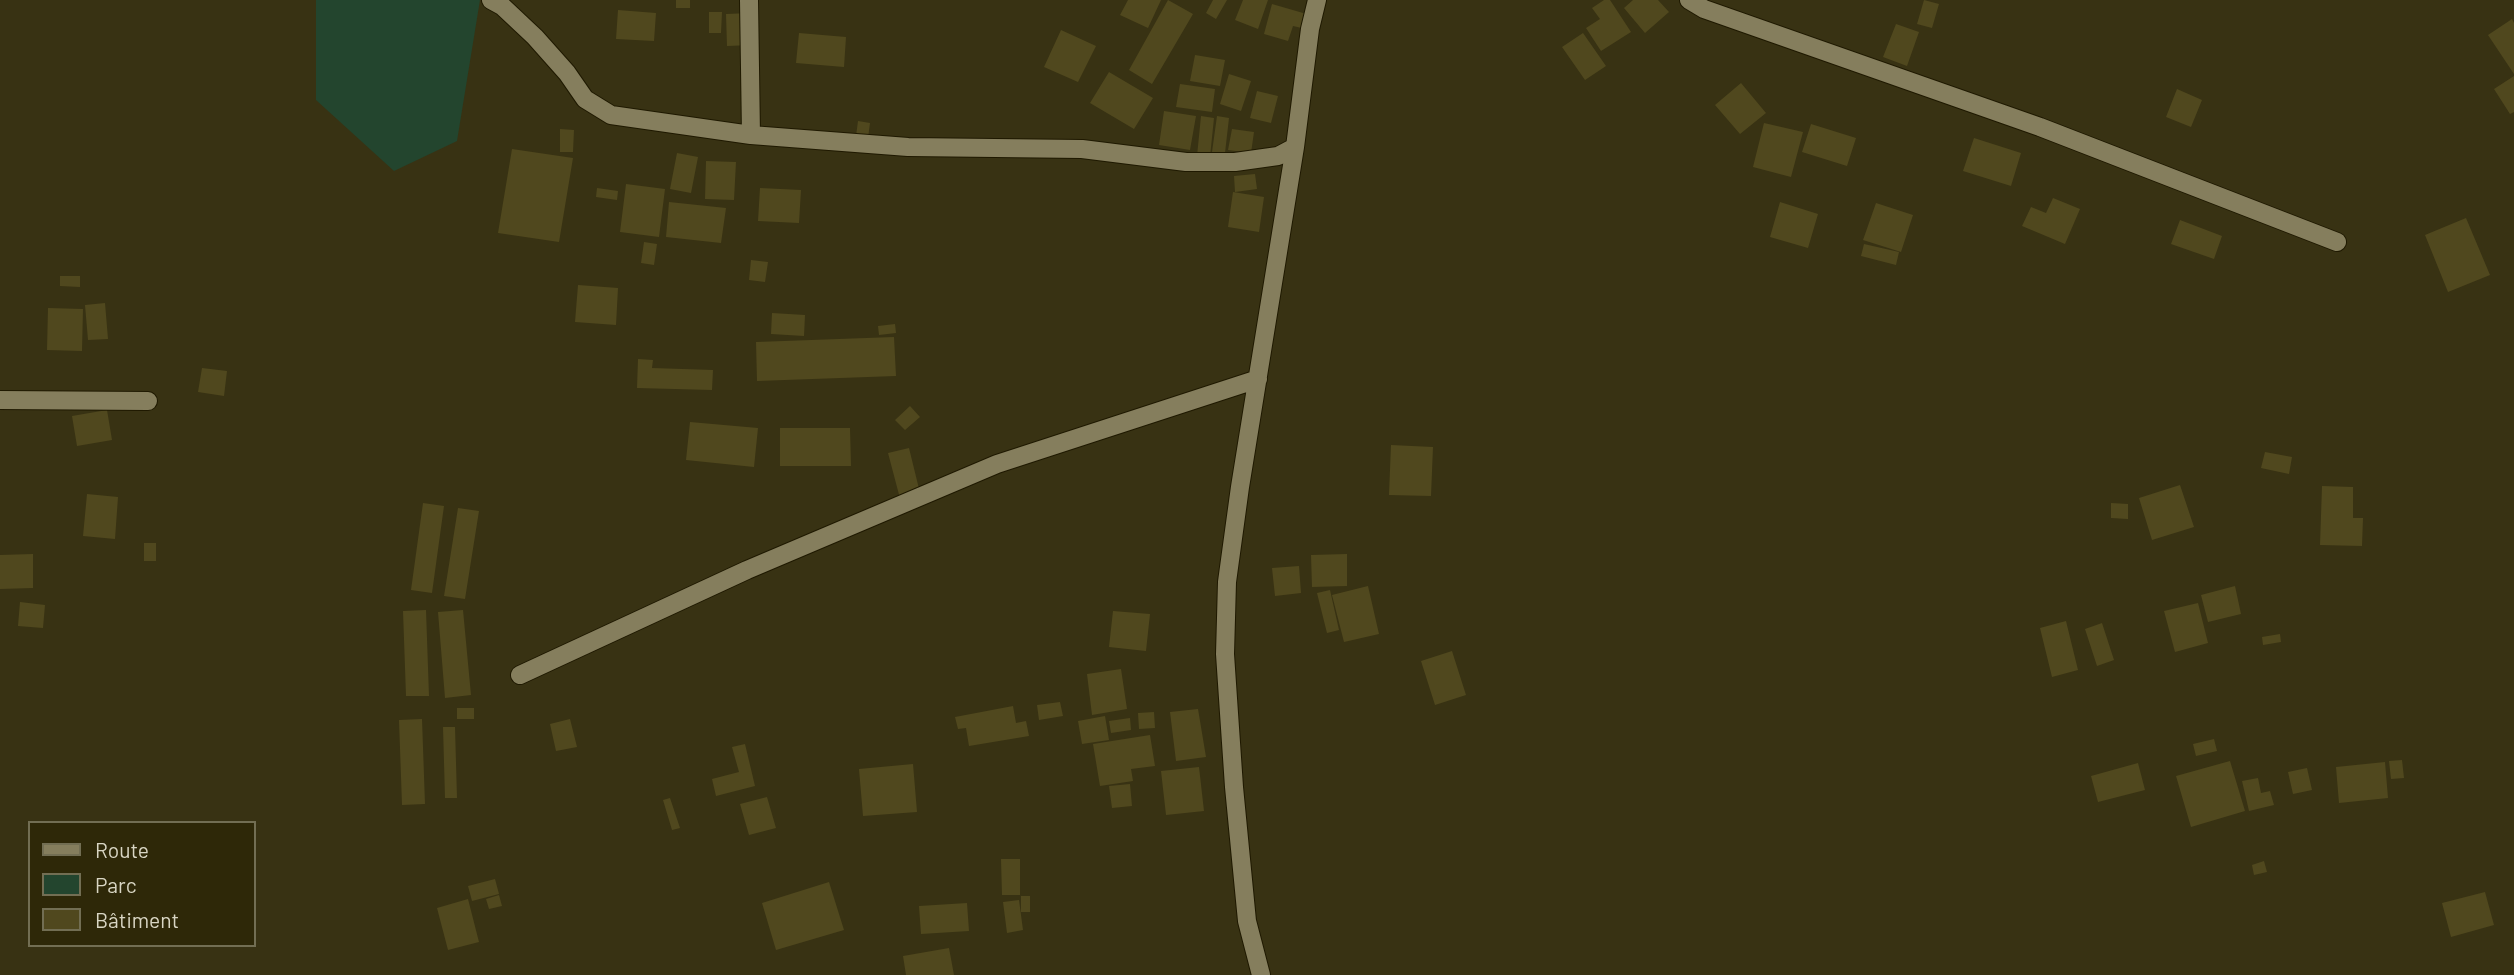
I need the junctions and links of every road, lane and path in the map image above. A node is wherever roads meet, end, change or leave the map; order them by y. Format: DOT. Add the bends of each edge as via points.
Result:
graph roads {
  1 [pos="491,0"];
  2 [pos="749,0"];
  3 [pos="1317,0"];
  4 [pos="1689,0"];
  5 [pos="751,135"];
  6 [pos="1295,147"];
  7 [pos="2337,242"];
  8 [pos="1258,379"];
  9 [pos="0,400"];
  10 [pos="148,401"];
  11 [pos="520,675"];
  12 [pos="1261,975"];
  1 -- 5 [label="street" via="535,37 585,99 611,115"];
  2 -- 5 [label="street"];
  3 -- 6 [label="street"];
  4 -- 7 [label="street"];
  5 -- 6 [label="street" via="908,147 1082,149 1186,162 1267,158"];
  6 -- 8 [label="street"];
  8 -- 11 [label="street" via="997,464 747,570"];
  8 -- 12 [label="street" via="1227,582 1225,654 1247,921"];
  9 -- 10 [label="street"];
}
